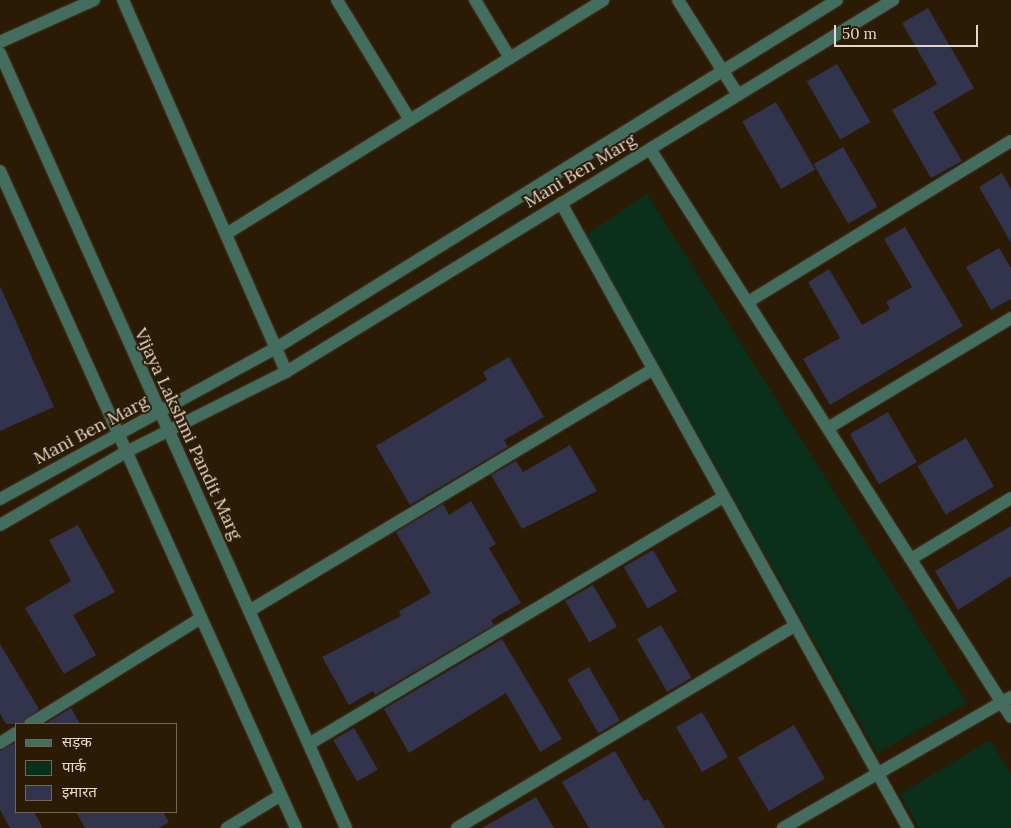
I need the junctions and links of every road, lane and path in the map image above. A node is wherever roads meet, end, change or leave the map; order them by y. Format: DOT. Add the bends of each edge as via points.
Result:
graph roads {
  1 [pos="94,0"];
  2 [pos="123,0"];
  3 [pos="337,0"];
  4 [pos="474,0"];
  5 [pos="603,0"];
  6 [pos="678,0"];
  7 [pos="837,0"];
  8 [pos="893,0"];
  9 [pos="583,5"];
  10 [pos="0,42"];
  11 [pos="0,54"];
  12 [pos="510,58"];
  13 [pos="723,71"];
  14 [pos="738,95"];
  15 [pos="410,120"];
  16 [pos="1011,141"];
  17 [pos="650,148"];
  18 [pos="0,171"];
  19 [pos="561,203"];
  20 [pos="226,234"];
  21 [pos="748,302"];
  22 [pos="1011,318"];
  23 [pos="276,348"];
  24 [pos="653,369"];
  25 [pos="286,372"];
  26 [pos="158,414"];
  27 [pos="828,428"];
  28 [pos="117,433"];
  29 [pos="166,433"];
  30 [pos="126,452"];
  31 [pos="724,497"];
  32 [pos="1011,498"];
  33 [pos="0,499"];
  34 [pos="0,525"];
  35 [pos="911,560"];
  36 [pos="249,611"];
  37 [pos="201,618"];
  38 [pos="795,626"];
  39 [pos="1006,700"];
  40 [pos="1011,717"];
  41 [pos="32,723"];
  42 [pos="15,734"];
  43 [pos="0,743"];
  44 [pos="309,744"];
  45 [pos="878,774"];
  46 [pos="281,795"];
  47 [pos="226,828"];
  48 [pos="296,828"];
  49 [pos="346,828"];
  50 [pos="457,828"];
  51 [pos="783,828"];
  52 [pos="908,828"];
  1 -- 10 [label="street"];
  2 -- 20 [label="street"];
  3 -- 15 [label="street"];
  4 -- 12 [label="street"];
  5 -- 9 [label="street"];
  6 -- 13 [label="street"];
  7 -- 13 [label="street, Mani Ben Marg"];
  8 -- 14 [label="street, Mani Ben Marg"];
  9 -- 12 [label="street"];
  11 -- 26 [label="street, Vijaya Lakshmi Pandit Marg"];
  12 -- 15 [label="street"];
  13 -- 14 [label="street"];
  13 -- 23 [label="street, Mani Ben Marg"];
  14 -- 17 [label="street, Mani Ben Marg"];
  15 -- 20 [label="street"];
  16 -- 21 [label="street"];
  17 -- 19 [label="street, Mani Ben Marg"];
  17 -- 21 [label="street"];
  18 -- 28 [label="street"];
  19 -- 24 [label="street"];
  19 -- 25 [label="street, Mani Ben Marg"];
  20 -- 23 [label="street"];
  21 -- 27 [label="street"];
  22 -- 27 [label="street"];
  23 -- 25 [label="street"];
  23 -- 26 [label="street, Mani Ben Marg"];
  24 -- 31 [label="street"];
  24 -- 36 [label="street"];
  25 -- 29 [label="street, Mani Ben Marg"];
  26 -- 28 [label="street, Mani Ben Marg"];
  26 -- 29 [label="street, Vijaya Lakshmi Pandit Marg"];
  27 -- 35 [label="street"];
  28 -- 30 [label="street"];
  28 -- 33 [label="street, Mani Ben Marg"];
  29 -- 30 [label="street, Mani Ben Marg"];
  29 -- 36 [label="street, Vijaya Lakshmi Pandit Marg"];
  30 -- 34 [label="street, Mani Ben Marg"];
  30 -- 37 [label="street"];
  31 -- 38 [label="street"];
  31 -- 44 [label="street"];
  32 -- 35 [label="street"];
  35 -- 39 [label="street"];
  36 -- 44 [label="street, Vijaya Lakshmi Pandit Marg"];
  37 -- 41 [label="street"];
  37 -- 46 [label="street"];
  38 -- 45 [label="street"];
  38 -- 50 [label="street"];
  39 -- 40 [label="street"];
  39 -- 45 [label="street"];
  42 -- 43 [label="street"];
  44 -- 49 [label="street, Vijaya Lakshmi Pandit Marg"];
  45 -- 51 [label="street"];
  45 -- 52 [label="street"];
  46 -- 47 [label="street"];
  46 -- 48 [label="street"];
}
